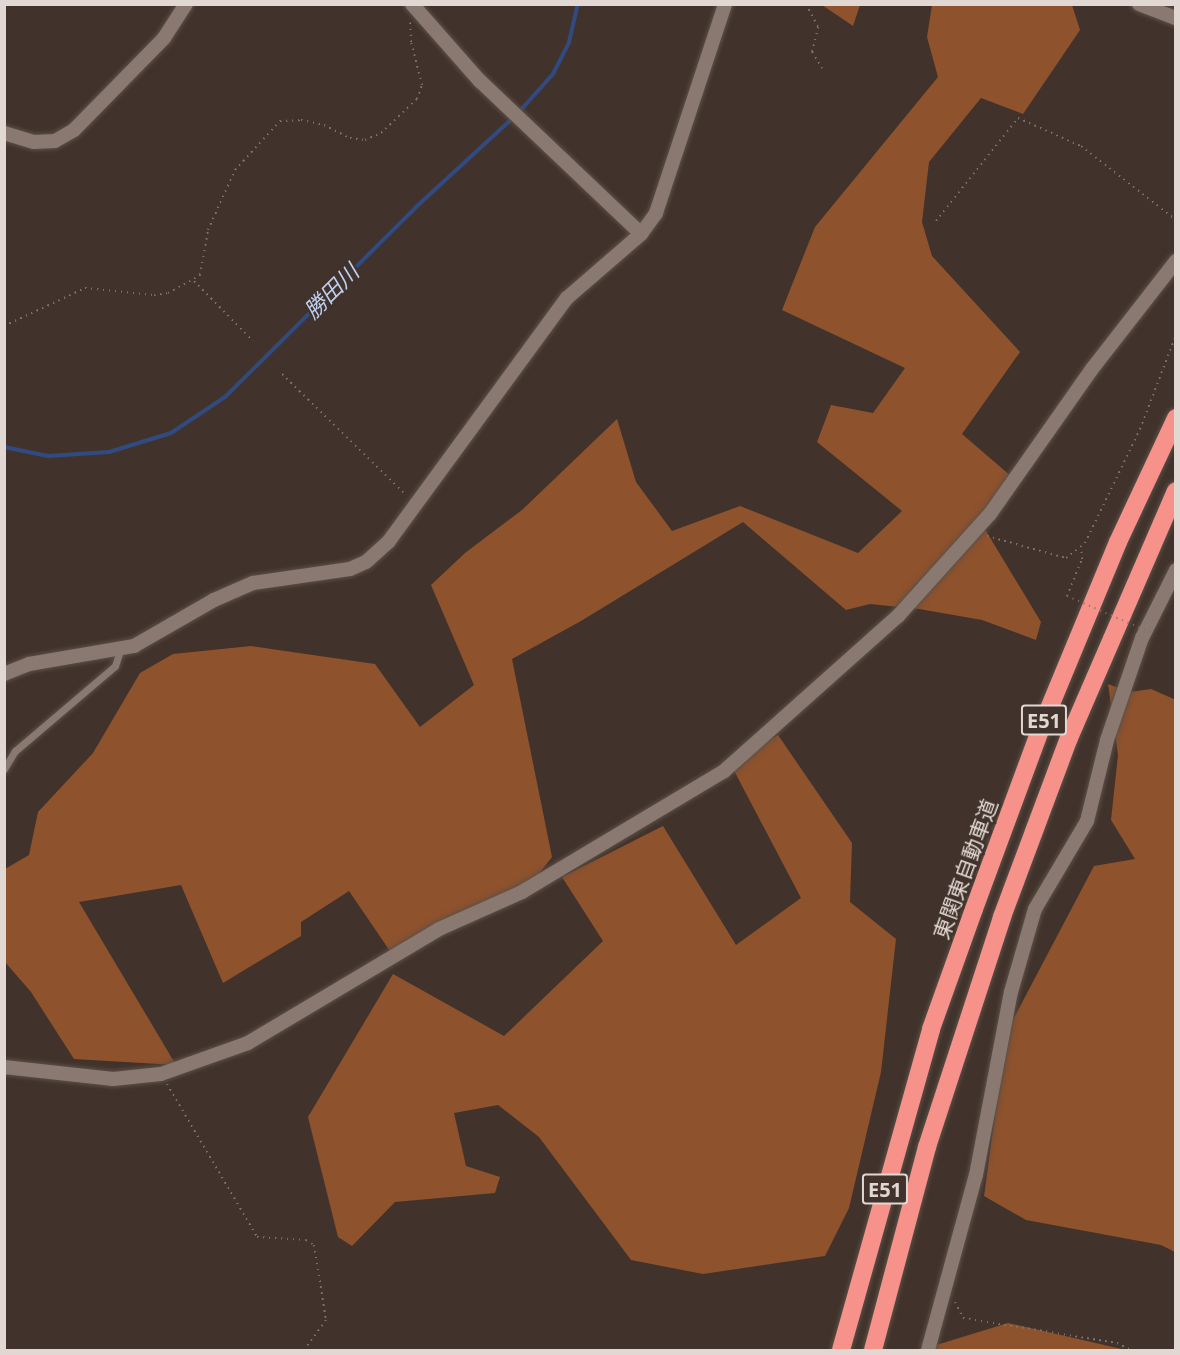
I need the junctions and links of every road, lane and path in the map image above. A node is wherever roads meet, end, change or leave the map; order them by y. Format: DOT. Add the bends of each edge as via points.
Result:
graph roads {
  1 [pos="186,4"];
  2 [pos="724,4"];
  3 [pos="806,4"];
  4 [pos="1139,4"];
  5 [pos="412,6"];
  6 [pos="1176,18"];
  7 [pos="822,68"];
  8 [pos="4,133"];
  9 [pos="1176,220"];
  10 [pos="936,221"];
  11 [pos="641,234"];
  12 [pos="1176,261"];
  13 [pos="193,280"];
  14 [pos="4,326"];
  15 [pos="1176,335"];
  16 [pos="253,341"];
  17 [pos="282,374"];
  18 [pos="1176,418"];
  19 [pos="1176,491"];
  20 [pos="416,505"];
  21 [pos="974,532"];
  22 [pos="1081,548"];
  23 [pos="1176,570"];
  24 [pos="1154,634"];
  25 [pos="121,648"];
  26 [pos="4,674"];
  27 [pos="4,768"];
  28 [pos="4,1067"];
  29 [pos="161,1074"];
  30 [pos="946,1283"];
  31 [pos="304,1350"];
  32 [pos="841,1350"];
  33 [pos="873,1350"];
  34 [pos="928,1350"];
  35 [pos="1131,1350"];
  1 -- 8 [label="street" via="164,38 74,130 55,141 34,142"];
  2 -- 11 [label="street" via="673,169 657,213"];
  3 -- 7 [label="path" via="818,27 812,52"];
  4 -- 6 [label="street"];
  5 -- 11 [label="street" via="480,81"];
  5 -- 13 [label="path" via="411,42 422,85 417,99 381,133 365,140 301,120 279,121 235,170 208,230 200,275"];
  9 -- 10 [label="path" via="1082,146 1018,118"];
  11 -- 20 [label="street" via="567,298"];
  12 -- 21 [label="street"];
  13 -- 14 [label="path" via="154,295 85,288"];
  13 -- 16 [label="path"];
  15 -- 22 [label="path" via="1140,429"];
  17 -- 20 [label="path"];
  18 -- 32 [label="highway, 東関東自動車道 / E51" via="1118,542 1041,728 931,1029"];
  19 -- 33 [label="highway, E51" via="1069,738 1002,916 927,1147"];
  20 -- 25 [label="street" via="366,562 350,570 253,583 214,600 134,646"];
  21 -- 22 [label="path" via="1066,558"];
  21 -- 29 [label="street" via="898,616 724,771 522,892 439,929 267,1033"];
  22 -- 24 [label="path, bridge" via="1082,559 1067,596"];
  23 -- 30 [label="street" via="1143,638 1107,740 1087,821 1035,909 1011,992 976,1175"];
  25 -- 26 [label="street" via="29,664"];
  25 -- 27 [label="lane" via="115,666 15,751"];
  28 -- 29 [label="street" via="114,1079"];
  29 -- 31 [label="path" via="257,1237 306,1240 314,1245 326,1320"];
  30 -- 34 [label="street"];
  30 -- 35 [label="path" via="963,1318 1117,1343"];
}
